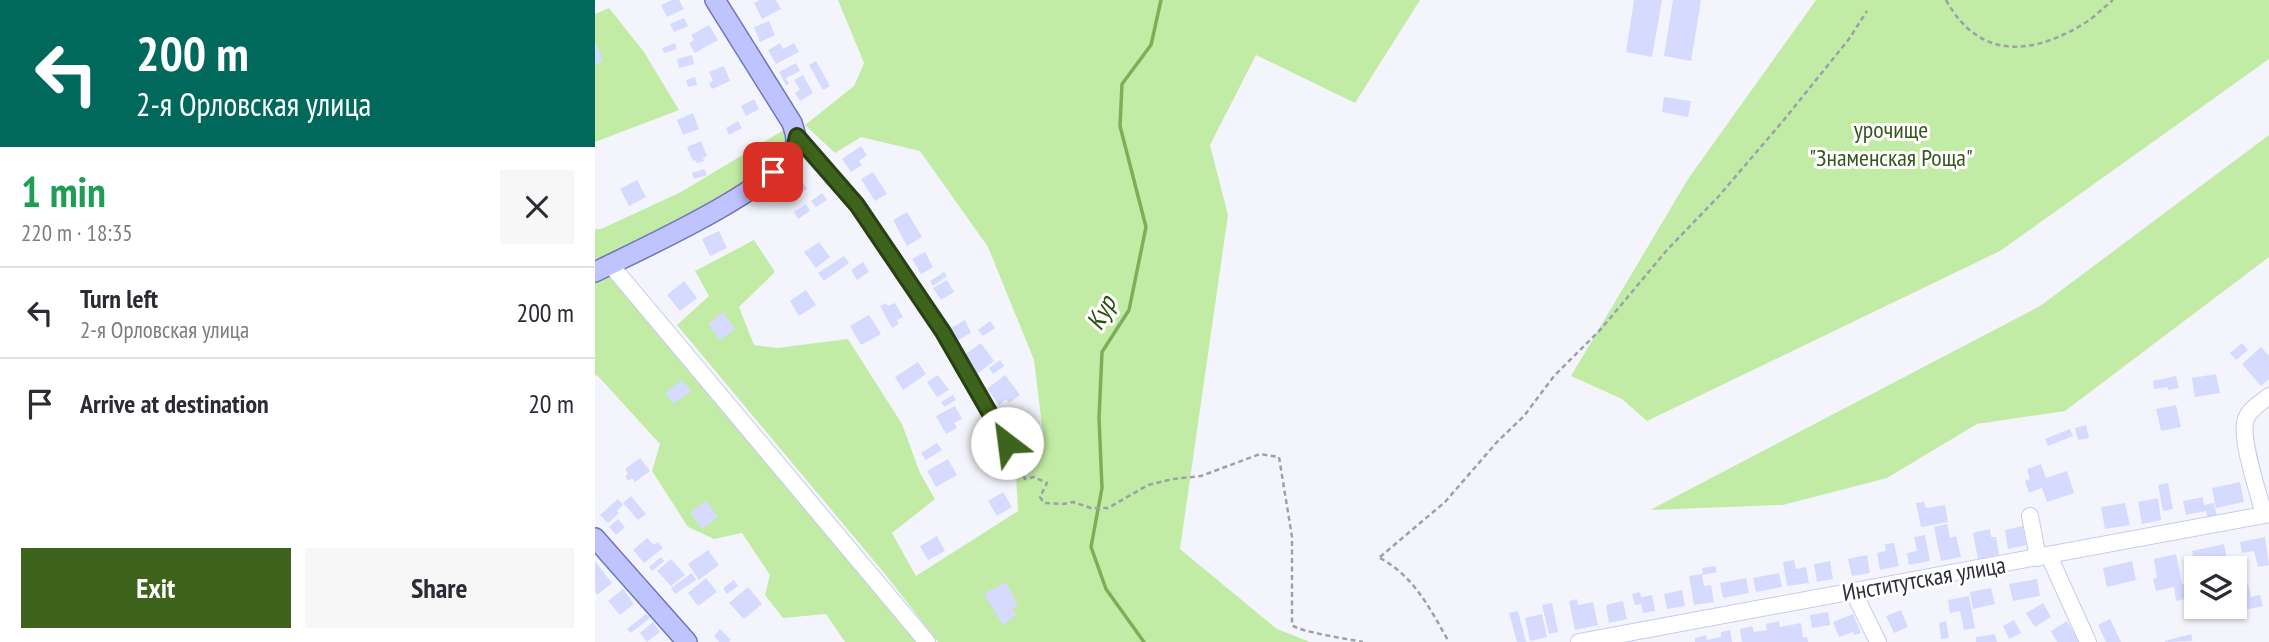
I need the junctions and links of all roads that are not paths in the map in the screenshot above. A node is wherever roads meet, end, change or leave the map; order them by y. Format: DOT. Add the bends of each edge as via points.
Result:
graph roads {
  1 [pos="715,0"];
  2 [pos="797,136"];
  3 [pos="603,268"];
  4 [pos="2269,396"];
  5 [pos="1007,443"];
  6 [pos="2267,514"];
  7 [pos="2030,516"];
  8 [pos="595,538"];
  9 [pos="2043,557"];
  10 [pos="1853,591"];
  11 [pos="687,642"];
  12 [pos="927,642"];
  13 [pos="1579,642"];
  14 [pos="1878,642"];
  15 [pos="2088,642"];
  1 -- 2 [label="main road"];
  2 -- 3 [label="main road" via="787,159 759,185"];
  2 -- 5 [label="street" via="857,205 943,332"];
  3 -- 12 [label="street"];
  4 -- 6 [label="street" via="2249,412 2244,429"];
  6 -- 9 [label="street, Институтская улица"];
  7 -- 9 [label="street"];
  8 -- 11 [label="main road"];
  9 -- 10 [label="street, Институтская улица"];
  9 -- 15 [label="street"];
  10 -- 13 [label="street, Институтская улица"];
  10 -- 14 [label="street"];
}
